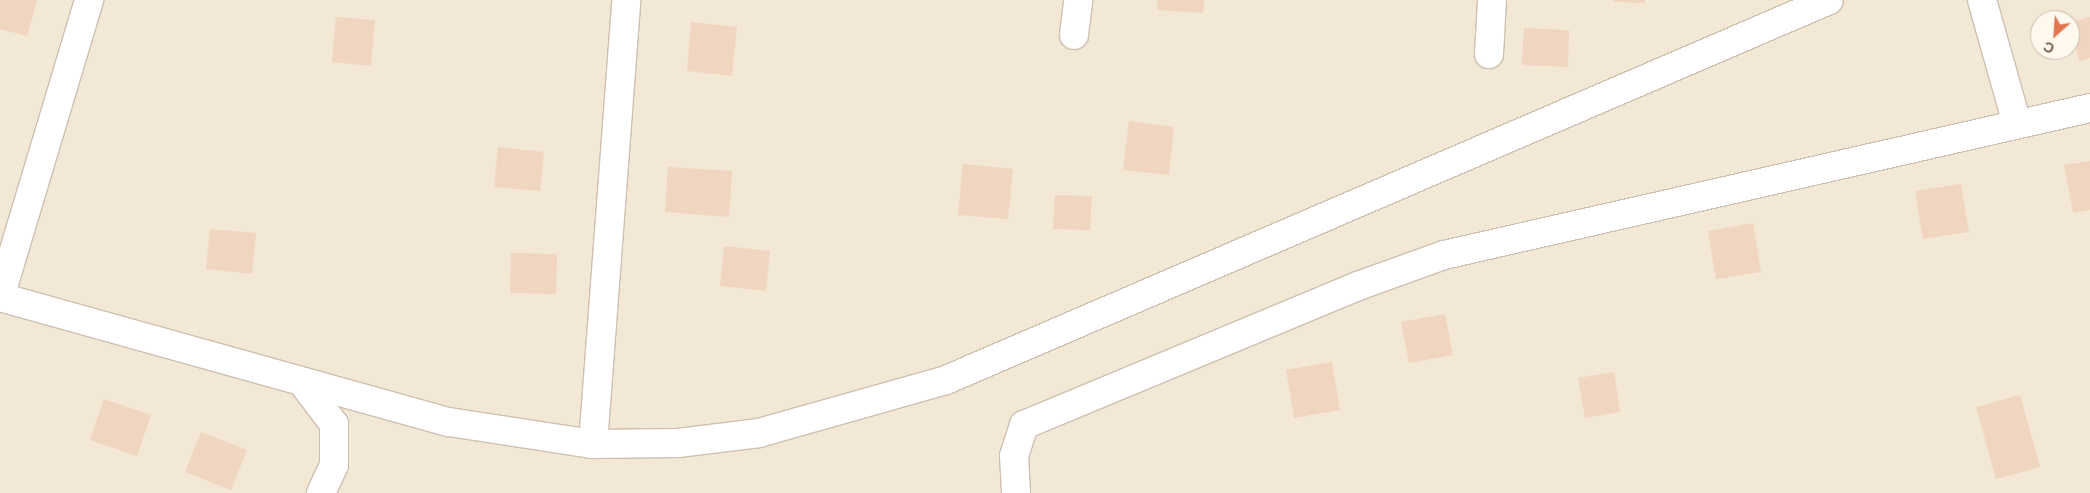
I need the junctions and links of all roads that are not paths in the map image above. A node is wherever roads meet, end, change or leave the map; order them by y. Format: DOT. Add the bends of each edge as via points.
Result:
graph roads {
  1 [pos="89,0"];
  2 [pos="626,0"];
  3 [pos="1078,0"];
  4 [pos="1492,0"];
  5 [pos="1829,0"];
  6 [pos="1982,0"];
  7 [pos="1074,35"];
  8 [pos="1489,54"];
  9 [pos="2090,108"];
  10 [pos="2016,124"];
  11 [pos="2,298"];
  12 [pos="302,382"];
  13 [pos="593,444"];
  14 [pos="321,493"];
  15 [pos="1016,493"];
  1 -- 11 [label="street"];
  2 -- 13 [label="street"];
  3 -- 7 [label="street"];
  4 -- 8 [label="street"];
  5 -- 13 [label="street" via="946,380 759,433 678,443"];
  6 -- 10 [label="street"];
  9 -- 10 [label="street"];
  10 -- 15 [label="street" via="1444,255 1358,286 1024,425 1014,456"];
  11 -- 12 [label="street"];
  12 -- 13 [label="street" via="449,422"];
  12 -- 14 [label="street" via="334,424 334,465"];
}
